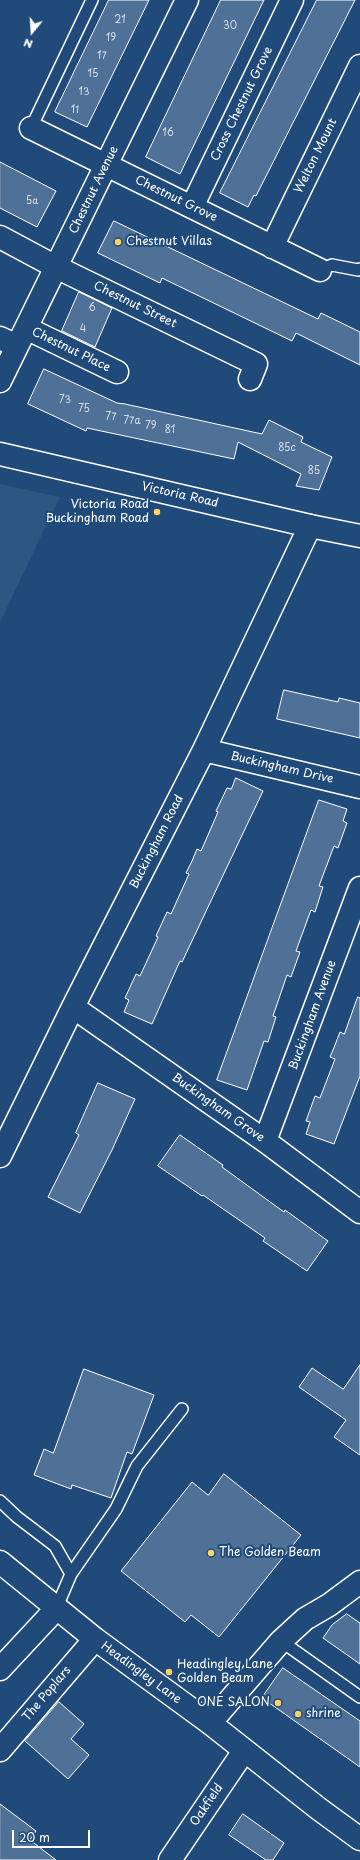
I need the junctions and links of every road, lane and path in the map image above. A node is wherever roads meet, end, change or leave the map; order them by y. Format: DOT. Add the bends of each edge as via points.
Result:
graph roads {
  1 [pos="92,0"];
  2 [pos="187,0"];
  3 [pos="292,0"];
  4 [pos="360,66"];
  5 [pos="32,128"];
  6 [pos="106,165"];
  7 [pos="192,207"];
  8 [pos="0,237"];
  9 [pos="272,247"];
  10 [pos="56,267"];
  11 [pos="360,269"];
  12 [pos="320,270"];
  13 [pos="14,337"];
  14 [pos="117,372"];
  15 [pos="250,379"];
  16 [pos="0,381"];
  17 [pos="0,454"];
  18 [pos="310,526"];
  19 [pos="360,536"];
  20 [pos="204,750"];
  21 [pos="360,787"];
  22 [pos="360,888"];
  23 [pos="73,1007"];
  24 [pos="266,1141"];
  25 [pos="0,1156"];
  26 [pos="360,1212"];
  27 [pos="182,1409"];
  28 [pos="0,1501"];
  29 [pos="0,1562"];
  30 [pos="71,1574"];
  31 [pos="360,1582"];
  32 [pos="56,1609"];
  33 [pos="95,1639"];
  34 [pos="281,1641"];
  35 [pos="0,1669"];
  36 [pos="360,1696"];
  37 [pos="210,1723"];
  38 [pos="0,1750"];
  39 [pos="244,1750"];
  40 [pos="360,1839"];
  41 [pos="170,1860"];
  1 -- 5 [label="lane"];
  2 -- 6 [label="main road, Chestnut Avenue"];
  3 -- 7 [label="main road, Cross Chestnut Grove"];
  4 -- 9 [label="main road, Welton Mount"];
  5 -- 6 [label="main road, Chestnut Grove"];
  6 -- 7 [label="main road, Chestnut Grove"];
  6 -- 10 [label="main road, Chestnut Avenue"];
  7 -- 9 [label="main road, Chestnut Grove"];
  8 -- 10 [label="main road, Chestnut Street"];
  9 -- 12 [label="main road, Chestnut Grove"];
  10 -- 13 [label="main road, Chestnut Avenue"];
  10 -- 15 [label="main road, Chestnut Street" via="256,364"];
  11 -- 12 [label="lane" via="332,265"];
  13 -- 14 [label="main road, Chestnut Place"];
  13 -- 16 [label="main road, Chestnut Avenue"];
  17 -- 18 [label="main road, Victoria Road"];
  18 -- 19 [label="main road, Victoria Road"];
  18 -- 20 [label="main road, Buckingham Road"];
  20 -- 21 [label="main road, Buckingham Drive"];
  20 -- 23 [label="main road, Buckingham Road"];
  22 -- 24 [label="main road, Buckingham Avenue"];
  23 -- 24 [label="main road, Buckingham Grove"];
  23 -- 25 [label="main road, Buckingham Road"];
  24 -- 26 [label="main road, Buckingham Grove"];
  27 -- 30 [label="lane" via="137,1466 116,1509"];
  28 -- 30 [label="lane" via="55,1546"];
  29 -- 32 [label="main road, Headingley Lane"];
  30 -- 32 [label="lane"];
  31 -- 34 [label="main road" via="305,1619"];
  32 -- 33 [label="main road, Headingley Lane"];
  32 -- 35 [label="main road"];
  33 -- 37 [label="main road, Headingley Lane"];
  33 -- 38 [label="main road, The Poplars"];
  34 -- 36 [label="lane"];
  34 -- 37 [label="main road"];
  37 -- 39 [label="main road, Headingley Lane"];
  39 -- 40 [label="main road, Headingley Lane"];
  39 -- 41 [label="main road, Oakfield"];
}
